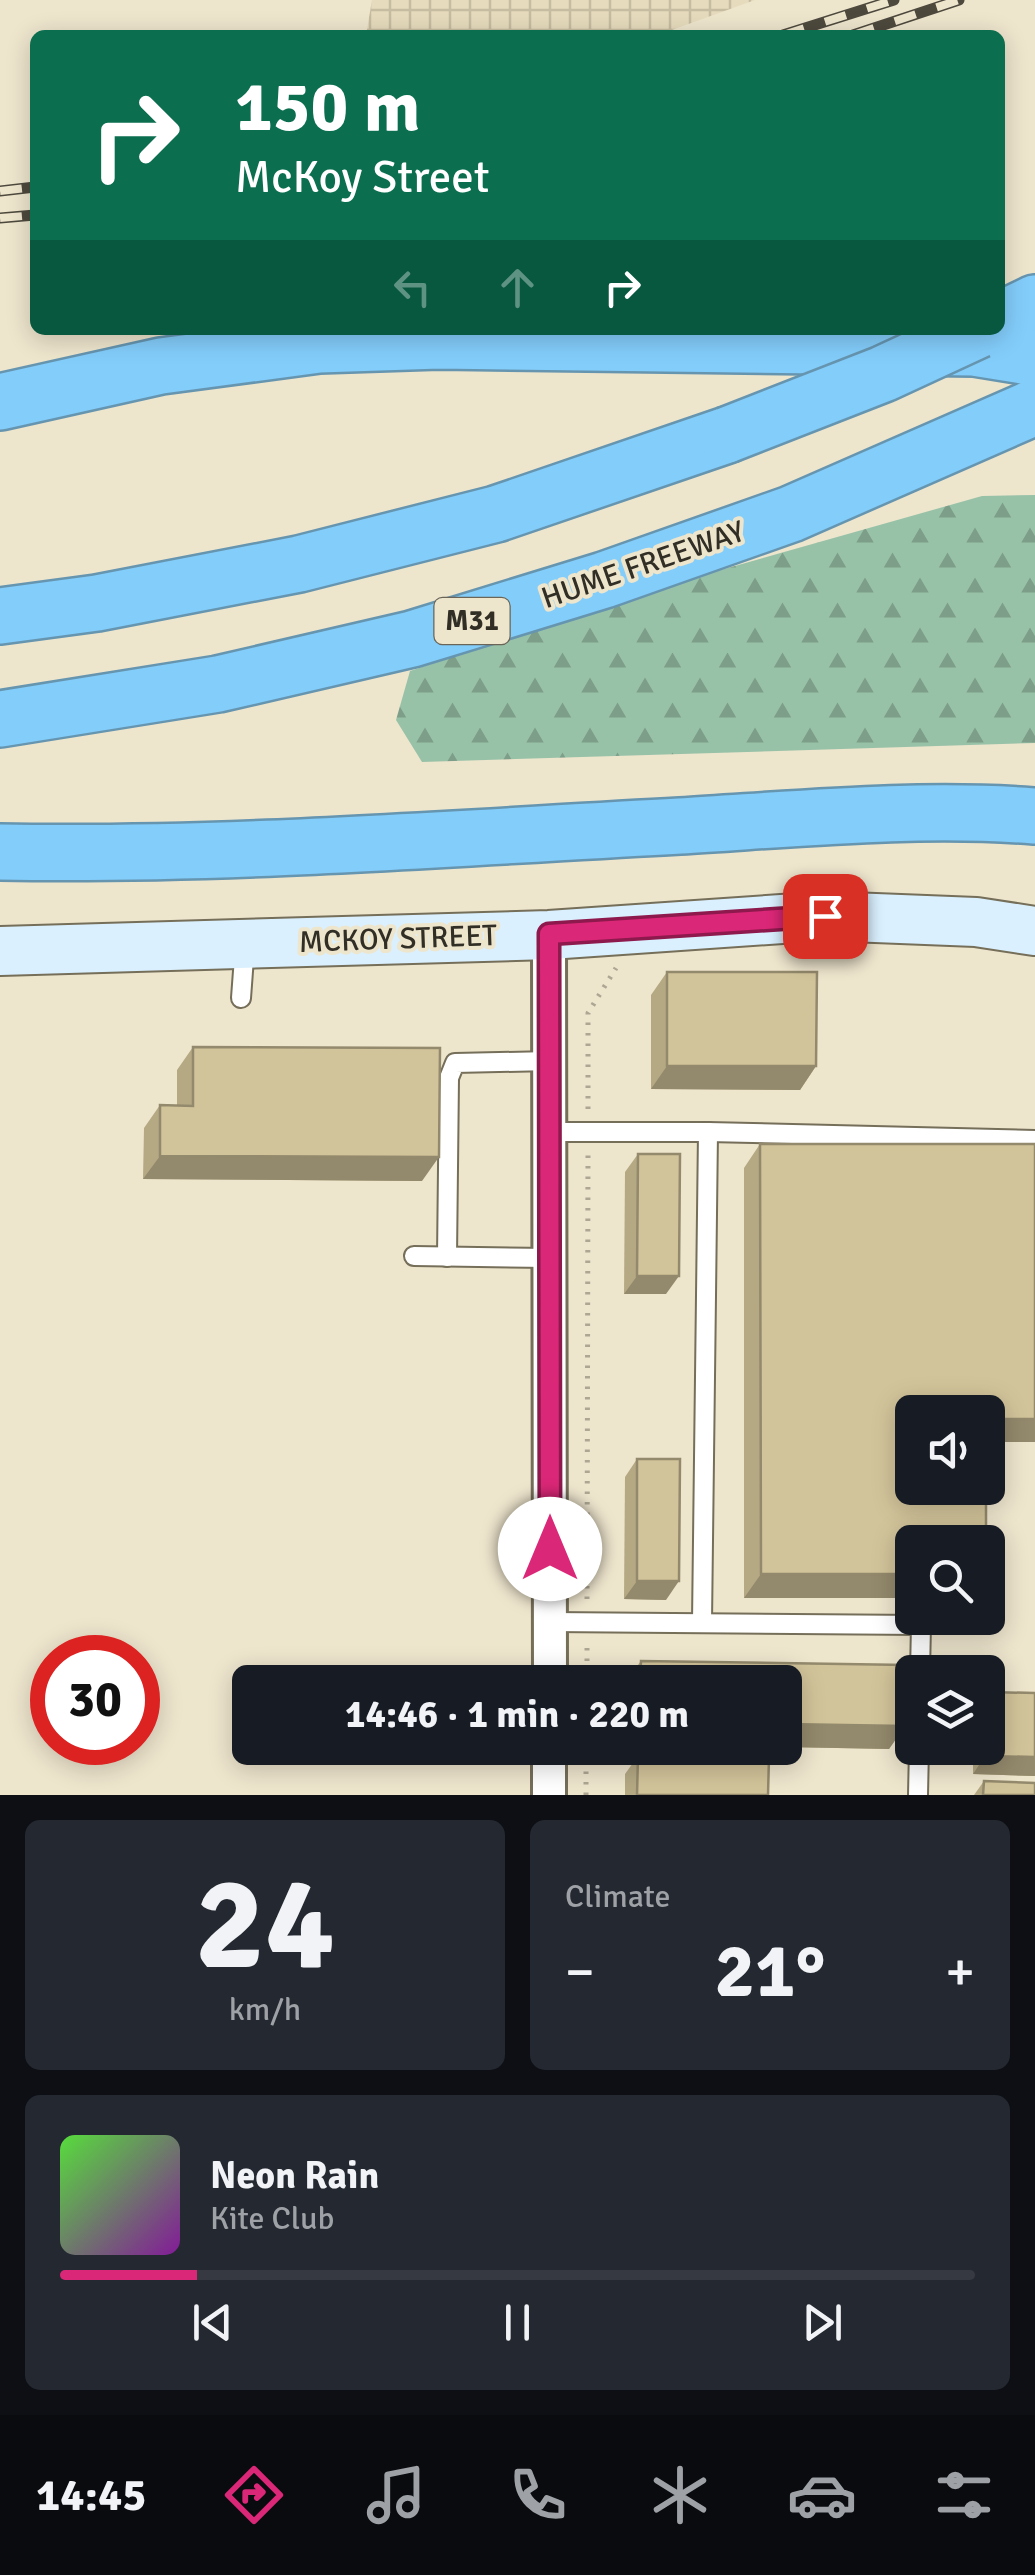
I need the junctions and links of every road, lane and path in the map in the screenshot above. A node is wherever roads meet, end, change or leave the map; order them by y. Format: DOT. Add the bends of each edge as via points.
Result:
graph roads {
  1 [pos="1035,303"];
  2 [pos="1005,318"];
  3 [pos="967,335"];
  4 [pos="1035,358"];
  5 [pos="0,402"];
  6 [pos="1035,408"];
  7 [pos="0,616"];
  8 [pos="0,719"];
  9 [pos="1035,816"];
  10 [pos="0,852"];
  11 [pos="1035,931"];
  12 [pos="549,934"];
  13 [pos="245,944"];
  14 [pos="0,951"];
  15 [pos="618,964"];
  16 [pos="242,998"];
  17 [pos="550,1061"];
  18 [pos="550,1132"];
  19 [pos="588,1132"];
  20 [pos="708,1132"];
  21 [pos="1035,1140"];
  22 [pos="414,1256"];
  23 [pos="448,1256"];
  24 [pos="549,1258"];
  25 [pos="550,1622"];
  26 [pos="587,1622"];
  27 [pos="702,1622"];
  28 [pos="920,1655"];
  29 [pos="550,1665"];
  30 [pos="586,1665"];
  31 [pos="549,1765"];
  32 [pos="586,1765"];
  33 [pos="919,1765"];
  34 [pos="549,1795"];
  35 [pos="586,1795"];
  36 [pos="918,1795"];
  1 -- 2 [label="highway"];
  3 -- 7 [label="highway, bridge" via="727,435 496,514 299,564"];
  4 -- 5 [label="highway" via="974,348 439,340 319,345 161,366"];
  6 -- 8 [label="highway, HUME FREEWAY / M31" via="791,514 412,640 218,684"];
  9 -- 10 [label="highway" via="835,817 442,840"];
  11 -- 12 [label="street, MCKOY STREET" via="825,916"];
  12 -- 13 [label="street, MCKOY STREET"];
  12 -- 17 [label="street"];
  13 -- 14 [label="street, MCKOY STREET"];
  13 -- 16 [label="lane"];
  15 -- 19 [label="path" via="588,1013"];
  17 -- 18 [label="street"];
  17 -- 23 [label="lane" via="455,1063 449,1078"];
  18 -- 19 [label="lane"];
  18 -- 24 [label="street"];
  19 -- 20 [label="lane"];
  19 -- 26 [label="path"];
  20 -- 21 [label="lane"];
  20 -- 27 [label="lane"];
  22 -- 23 [label="lane"];
  23 -- 24 [label="lane"];
  24 -- 25 [label="street"];
  25 -- 26 [label="lane"];
  25 -- 29 [label="street"];
  26 -- 27 [label="lane"];
  26 -- 30 [label="path"];
  27 -- 28 [label="lane" via="921,1625"];
  31 -- 34 [label="street"];
  32 -- 35 [label="path"];
  33 -- 36 [label="lane"];
}
